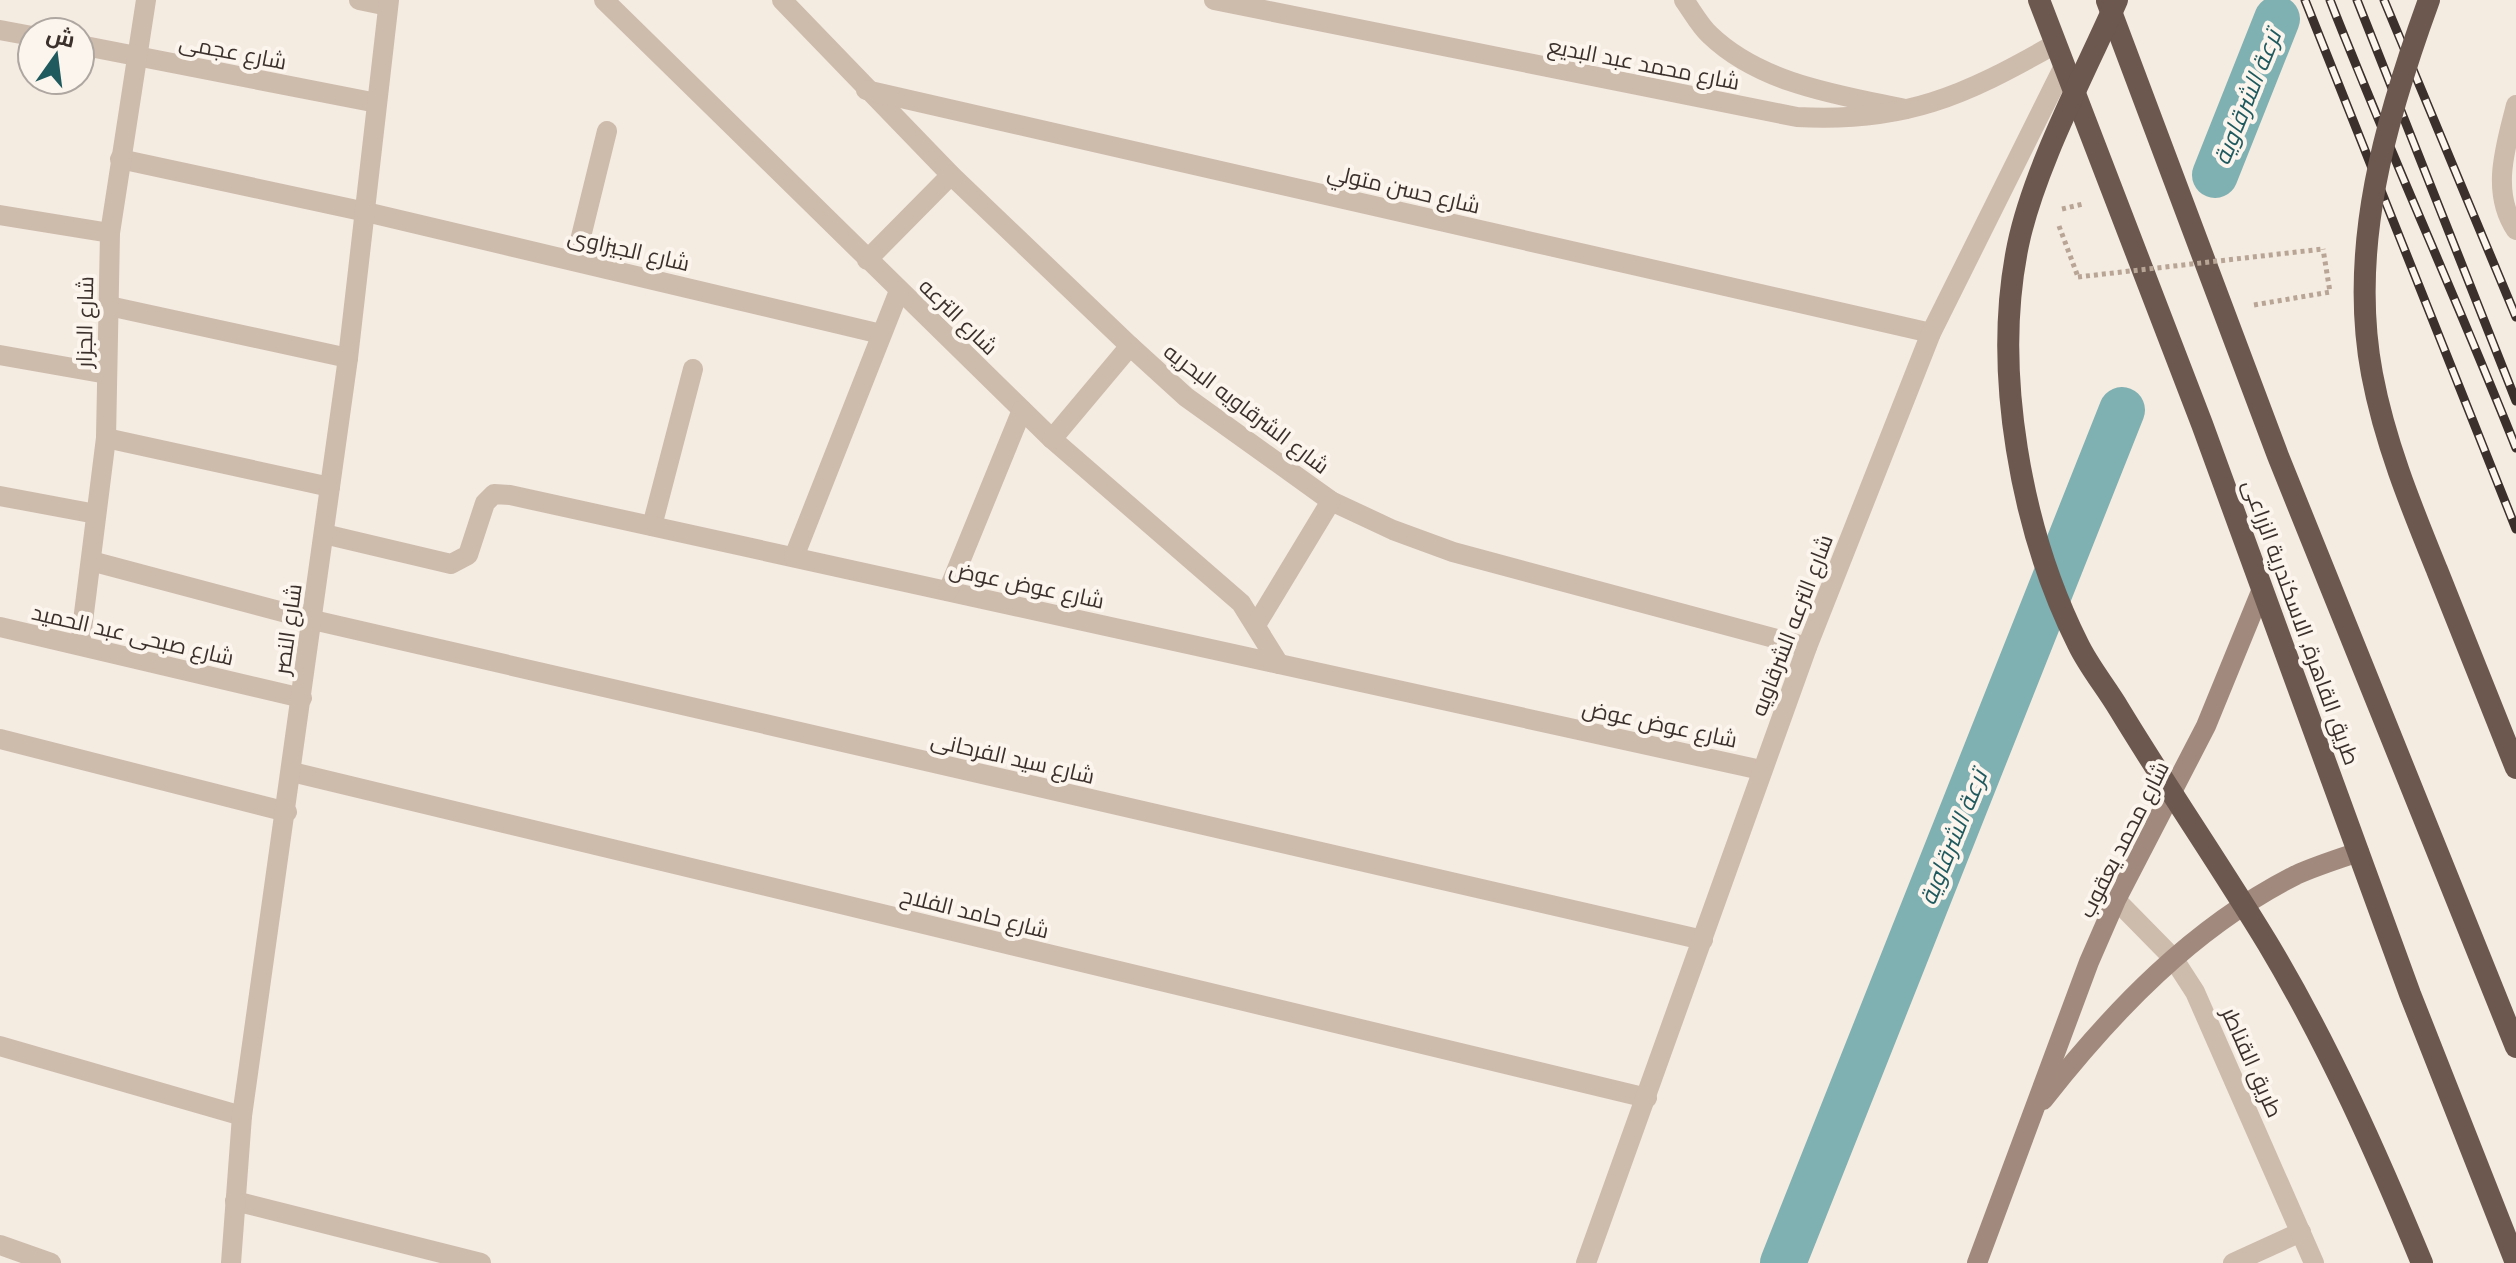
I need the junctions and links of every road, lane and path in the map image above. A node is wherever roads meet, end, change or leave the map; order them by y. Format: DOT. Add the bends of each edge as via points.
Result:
graph roads {
  1 [pos="146,0"];
  2 [pos="359,0"];
  3 [pos="604,0"];
  4 [pos="782,0"];
  5 [pos="1214,0"];
  6 [pos="1684,0"];
  7 [pos="2039,0"];
  8 [pos="2106,0"];
  9 [pos="2117,0"];
  10 [pos="2429,0"];
  11 [pos="388,3"];
  12 [pos="2055,44"];
  13 [pos="96,48"];
  14 [pos="137,56"];
  15 [pos="2064,66"];
  16 [pos="866,90"];
  17 [pos="377,103"];
  18 [pos="2516,105"];
  19 [pos="1912,110"];
  20 [pos="607,131"];
  21 [pos="120,159"];
  22 [pos="951,175"];
  23 [pos="2054,211"];
  24 [pos="366,212"];
  25 [pos="0,215"];
  26 [pos="2516,230"];
  27 [pos="110,233"];
  28 [pos="867,260"];
  29 [pos="575,261"];
  30 [pos="899,291"];
  31 [pos="109,306"];
  32 [pos="2225,310"];
  33 [pos="1931,333"];
  34 [pos="881,334"];
  35 [pos="1130,346"];
  36 [pos="0,355"];
  37 [pos="348,358"];
  38 [pos="693,369"];
  39 [pos="107,374"];
  40 [pos="1022,410"];
  41 [pos="106,438"];
  42 [pos="1052,439"];
  43 [pos="330,487"];
  44 [pos="0,496"];
  45 [pos="1331,501"];
  46 [pos="96,514"];
  47 [pos="652,526"];
  48 [pos="324,534"];
  49 [pos="794,557"];
  50 [pos="91,561"];
  51 [pos="2262,589"];
  52 [pos="948,591"];
  53 [pos="313,620"];
  54 [pos="1256,625"];
  55 [pos="0,627"];
  56 [pos="80,645"];
  57 [pos="1807,647"];
  58 [pos="1279,664"];
  59 [pos="302,698"];
  60 [pos="0,739"];
  61 [pos="2516,768"];
  62 [pos="1761,770"];
  63 [pos="292,772"];
  64 [pos="287,812"];
  65 [pos="2359,852"];
  66 [pos="2116,900"];
  67 [pos="1703,940"];
  68 [pos="2173,958"];
  69 [pos="0,1046"];
  70 [pos="2516,1047"];
  71 [pos="1647,1098"];
  72 [pos="2033,1113"];
  73 [pos="242,1116"];
  74 [pos="235,1201"];
  75 [pos="2301,1232"];
  76 [pos="0,1245"];
  77 [pos="51,1263"];
  78 [pos="231,1263"];
  79 [pos="481,1263"];
  80 [pos="1586,1263"];
  81 [pos="1977,1263"];
  82 [pos="2233,1263"];
  83 [pos="2314,1263"];
  84 [pos="2422,1263"];
  85 [pos="2516,1263"];
  1 -- 14 [label="street, شارع الجزار"];
  2 -- 11 [label="street"];
  3 -- 28 [label="street, شارع الترعه"];
  4 -- 16 [label="street, شارع الشرقاويه البحريه"];
  5 -- 19 [label="street, شارع محمد عبد البديع" via="1797,117 1875,117"];
  6 -- 19 [label="street" via="1708,34 1741,61 1835,94"];
  7 -- 12 [label="highway, طريق القاهرة, الاسكندرية الزراعى"];
  8 -- 32 [label="highway, طريق القاهرة, الاسكندرية الزراعى"];
  9 -- 84 [label="highway, bridge" via="2035,189 2018,244 2011,303 2011,382 2022,480 2036,537 2079,647 2306,1011 2377,1154"];
  10 -- 61 [label="highway, bridge" via="2381,147 2365,291 2371,373 2394,463"];
  11 -- 17 [label="street, شارع النصر"];
  12 -- 15 [label="highway, طريق القاهرة, الاسكندرية الزراعى"];
  12 -- 19 [label="street, شارع محمد عبد البديع" via="1985,84"];
  13 -- 14 [label="street, شارع عجمى"];
  14 -- 17 [label="street, شارع عجمى"];
  14 -- 21 [label="street, شارع الجزار"];
  15 -- 33 [label="street, شارع الترعه الشرقاويه"];
  15 -- 51 [label="highway, طريق القاهرة, الاسكندرية الزراعى"];
  16 -- 22 [label="street, شارع الشرقاويه البحريه"];
  16 -- 33 [label="street, شارع حسن متولي"];
  17 -- 24 [label="street, شارع النصر"];
  18 -- 26 [label="street" via="2502,173 2506,208"];
  20 -- 29 [label="street"];
  21 -- 24 [label="street, شارع الجيزاوى"];
  21 -- 27 [label="street, شارع الجزار"];
  22 -- 28 [label="street"];
  22 -- 35 [label="street, شارع الشرقاويه البحريه"];
  23 -- 32 [label="path, bridge" via="2078,277 2323,249 2330,292"];
  24 -- 29 [label="street, شارع الجيزاوى"];
  24 -- 37 [label="street, شارع النصر"];
  25 -- 27 [label="street"];
  27 -- 31 [label="street, شارع الجزار"];
  28 -- 30 [label="street, شارع الترعه"];
  29 -- 34 [label="street, شارع الجيزاوى"];
  30 -- 34 [label="street"];
  30 -- 40 [label="street, شارع الترعه"];
  31 -- 37 [label="street"];
  31 -- 39 [label="street, شارع الجزار"];
  32 -- 70 [label="highway, طريق القاهرة, الاسكندرية الزراعى" via="2284,471"];
  33 -- 57 [label="street, شارع الترعه الشرقاويه"];
  34 -- 49 [label="street"];
  35 -- 42 [label="street"];
  35 -- 45 [label="street, شارع الشرقاويه البحريه" via="1186,397"];
  36 -- 39 [label="street"];
  37 -- 43 [label="street, شارع النصر"];
  38 -- 47 [label="street"];
  39 -- 41 [label="street, شارع الجزار"];
  40 -- 42 [label="street, شارع الترعه"];
  40 -- 52 [label="street"];
  41 -- 43 [label="street"];
  41 -- 46 [label="street, شارع الجزار"];
  42 -- 54 [label="street, شارع الترعه" via="1241,603"];
  43 -- 48 [label="street, شارع النصر"];
  44 -- 46 [label="street"];
  45 -- 54 [label="street"];
  45 -- 57 [label="street, شارع الشرقاويه البحريه" via="1453,552"];
  46 -- 50 [label="street, شارع الجزار"];
  47 -- 48 [label="street, شارع عوض عوض" via="494,494 485,503 468,555 451,564"];
  47 -- 49 [label="street, شارع عوض عوض"];
  48 -- 53 [label="street, شارع النصر"];
  49 -- 52 [label="street, شارع عوض عوض"];
  50 -- 53 [label="street, شارع سيد الفرحانى"];
  50 -- 56 [label="street, شارع الجزار"];
  51 -- 65 [label="highway, طريق القاهرة, الاسكندرية الزراعى"];
  51 -- 66 [label="main road, شارع محمد يعقوب" via="2206,726"];
  52 -- 58 [label="street, شارع عوض عوض"];
  53 -- 59 [label="street, شارع النصر"];
  53 -- 67 [label="street, شارع سيد الفرحانى"];
  54 -- 58 [label="street, شارع الترعه"];
  55 -- 56 [label="street, شارع صبحى عبد الحميد"];
  56 -- 59 [label="street, شارع صبحى عبد الحميد"];
  57 -- 62 [label="street, شارع الترعه الشرقاويه"];
  58 -- 62 [label="street, شارع عوض عوض"];
  59 -- 63 [label="street, شارع النصر"];
  60 -- 64 [label="street"];
  62 -- 67 [label="street, شارع الترعه الشرقاويه"];
  63 -- 64 [label="street, شارع النصر"];
  63 -- 71 [label="street, شارع حامد الفلاح"];
  64 -- 73 [label="street, شارع النصر"];
  65 -- 68 [label="main road, شارع محمد يعقوب" via="2298,874"];
  65 -- 85 [label="highway, طريق القاهرة, الاسكندرية الزراعى"];
  66 -- 68 [label="street, طريق القناطر"];
  66 -- 72 [label="main road, شارع محمد يعقوب" via="2061,1030"];
  67 -- 71 [label="street, شارع الترعه الشرقاويه"];
  68 -- 72 [label="main road, شارع محمد يعقوب" via="2087,1044"];
  68 -- 75 [label="street, طريق القناطر" via="2212,1027"];
  69 -- 73 [label="street"];
  71 -- 80 [label="street, شارع الترعه الشرقاويه"];
  72 -- 81 [label="main road, شارع محمد يعقوب"];
  73 -- 74 [label="street, شارع النصر"];
  74 -- 78 [label="street, شارع النصر"];
  74 -- 79 [label="street"];
  75 -- 82 [label="street"];
  75 -- 83 [label="street, طريق القناطر"];
  76 -- 77 [label="street"];
}
